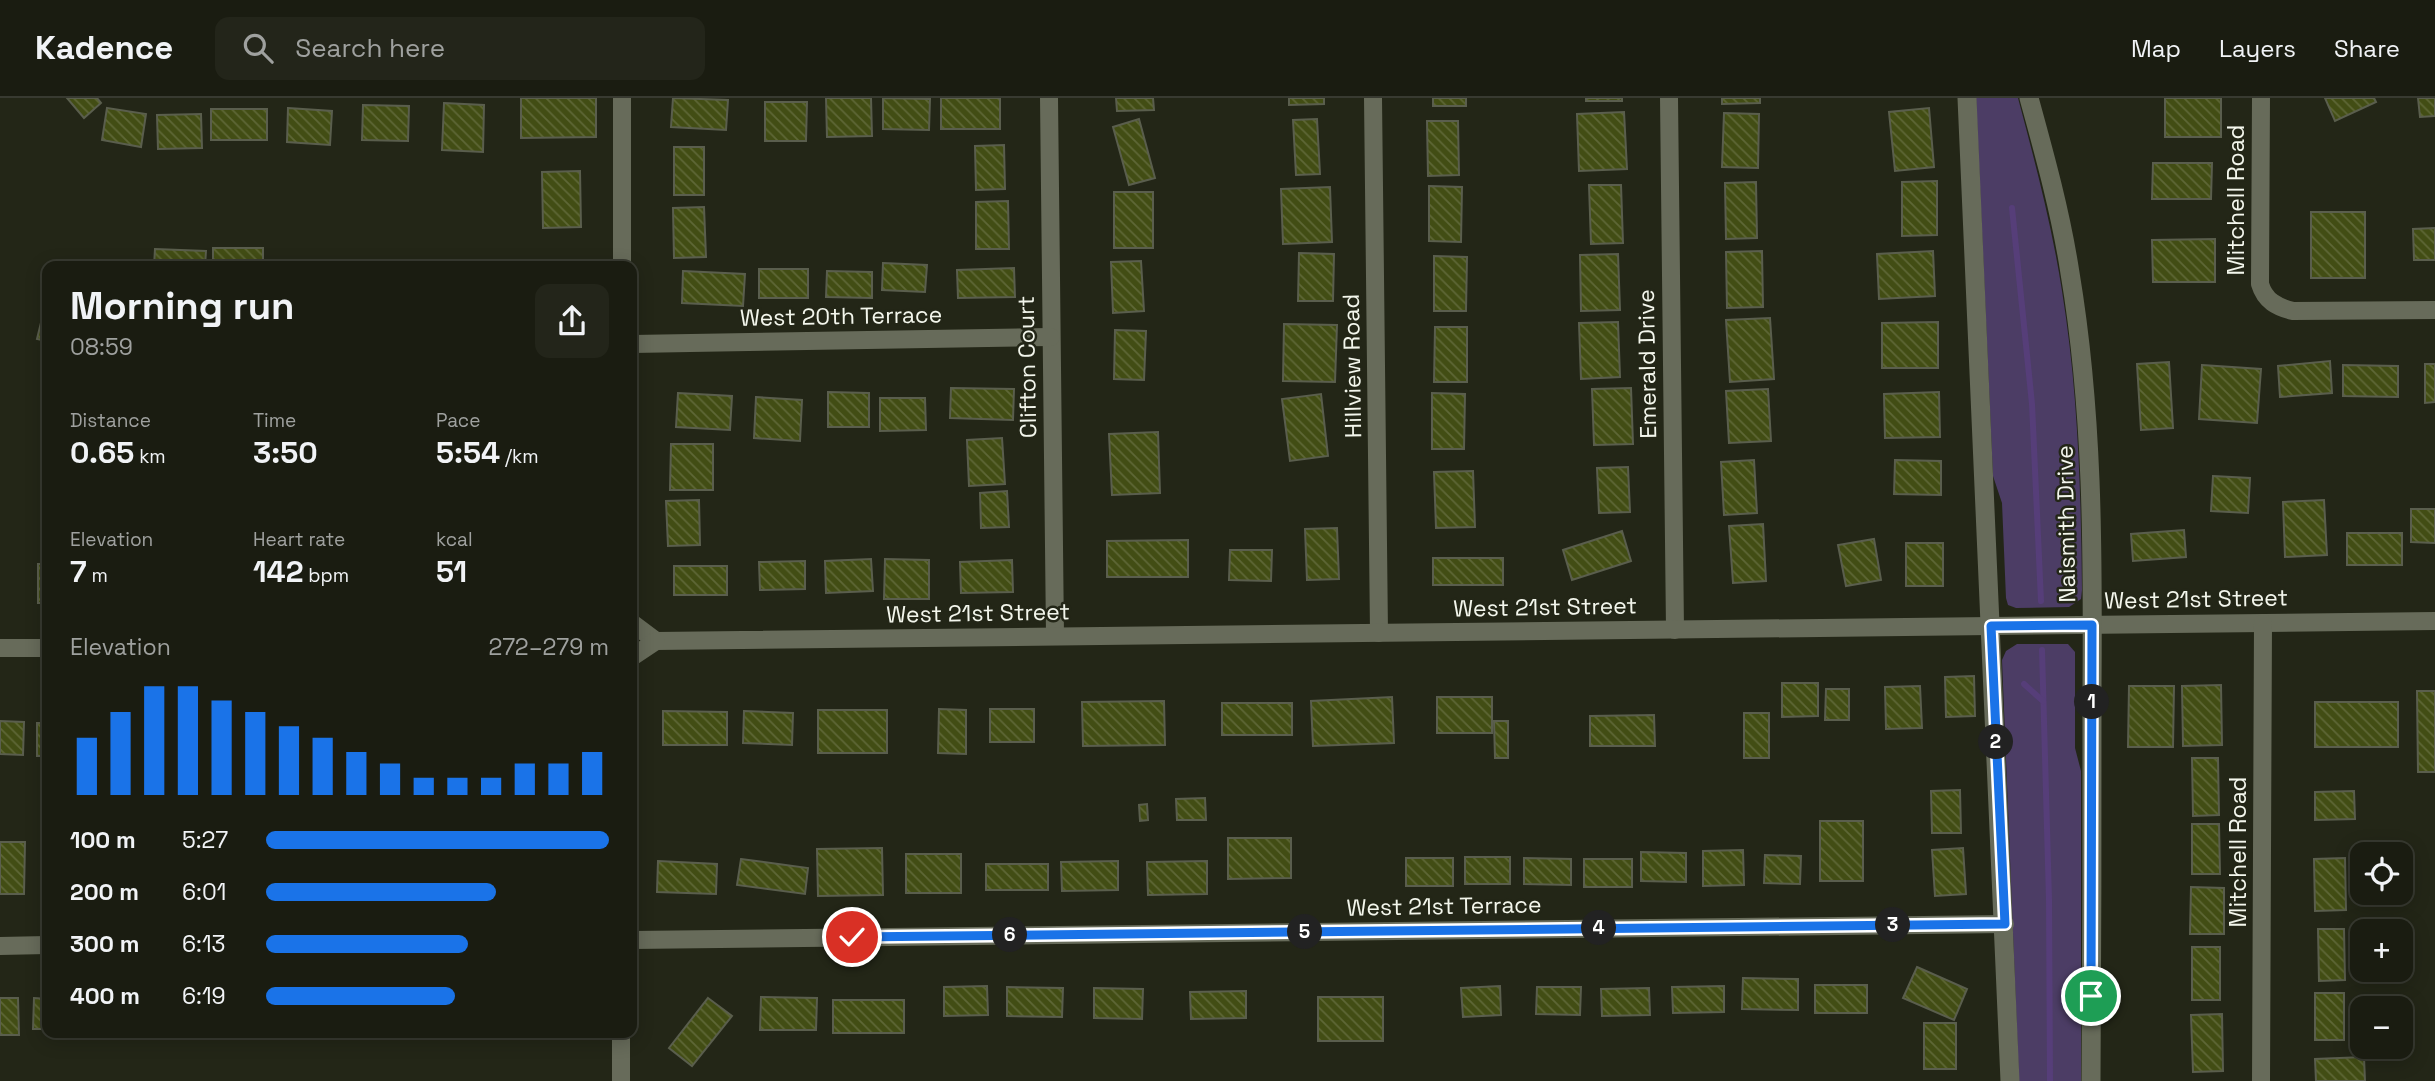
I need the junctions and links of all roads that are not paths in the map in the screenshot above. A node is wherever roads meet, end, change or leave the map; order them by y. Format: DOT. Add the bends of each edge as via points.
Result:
graph roads {
  1 [pos="622,98"];
  2 [pos="1049,98"];
  3 [pos="1373,98"];
  4 [pos="1669,98"];
  5 [pos="1967,98"];
  6 [pos="2029,98"];
  7 [pos="2261,98"];
  8 [pos="622,261"];
  9 [pos="2435,310"];
  10 [pos="1051,337"];
  11 [pos="637,344"];
  12 [pos="2435,621"];
  13 [pos="2263,623"];
  14 [pos="2092,625"];
  15 [pos="1991,626"];
  16 [pos="637,627"];
  17 [pos="1675,630"];
  18 [pos="1379,633"];
  19 [pos="1055,636"];
  20 [pos="656,641"];
  21 [pos="0,648"];
  22 [pos="42,648"];
  23 [pos="637,654"];
  24 [pos="2005,924"];
  25 [pos="637,940"];
  26 [pos="42,945"];
  27 [pos="0,946"];
  28 [pos="621,1038"];
  29 [pos="621,1081"];
  30 [pos="2010,1081"];
  31 [pos="2091,1081"];
  32 [pos="2261,1081"];
  1 -- 8 [label="street"];
  2 -- 10 [label="street, Clifton Court"];
  3 -- 18 [label="street, Hillview Road"];
  4 -- 17 [label="street, Emerald Drive"];
  5 -- 15 [label="street"];
  6 -- 14 [label="street, Naismith Drive" via="2056,201 2079,336 2091,484"];
  7 -- 9 [label="street, Mitchell Road" via="2260,284 2268,299 2293,312"];
  10 -- 11 [label="street, West 20th Terrace"];
  10 -- 19 [label="street, Clifton Court"];
  12 -- 13 [label="street, West 21st Street"];
  13 -- 14 [label="street, West 21st Street"];
  13 -- 32 [label="street, Mitchell Road"];
  14 -- 15 [label="street, West 21st Street"];
  14 -- 31 [label="street, Naismith Drive"];
  15 -- 17 [label="street, West 21st Street"];
  15 -- 24 [label="street"];
  16 -- 20 [label="street"];
  17 -- 18 [label="street, West 21st Street"];
  18 -- 19 [label="street, West 21st Street"];
  19 -- 20 [label="street, West 21st Street"];
  20 -- 23 [label="street"];
  21 -- 22 [label="street"];
  24 -- 25 [label="street, West 21st Terrace"];
  24 -- 30 [label="street"];
  26 -- 27 [label="street"];
  28 -- 29 [label="street"];
}
